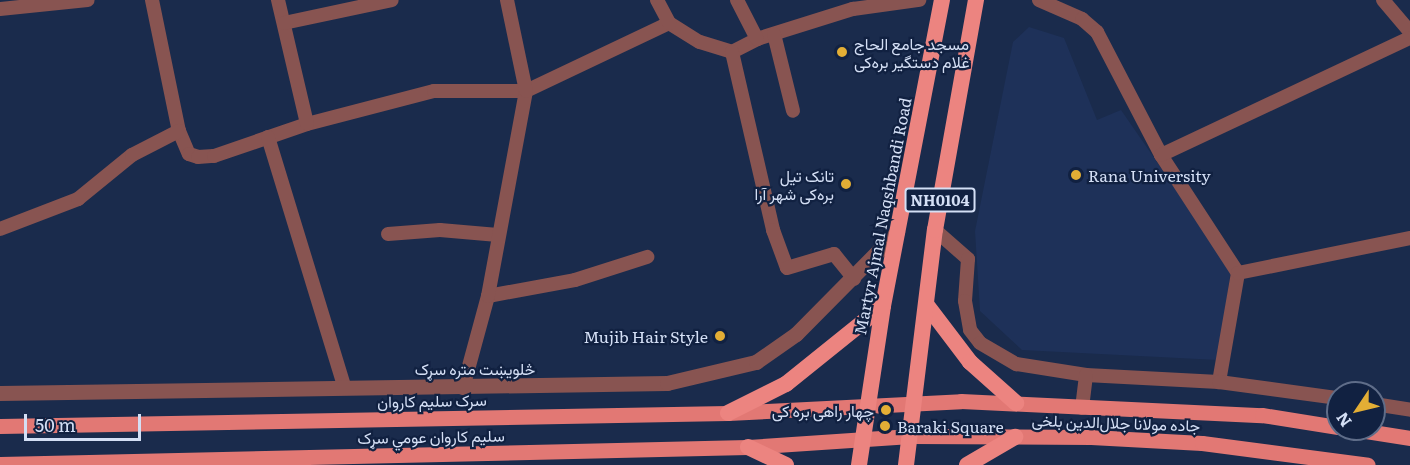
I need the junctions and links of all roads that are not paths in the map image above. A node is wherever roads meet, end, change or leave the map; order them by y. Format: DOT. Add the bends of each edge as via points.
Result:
graph roads {
  1 [pos="88,0"];
  2 [pos="152,0"];
  3 [pos="278,0"];
  4 [pos="388,0"];
  5 [pos="507,0"];
  6 [pos="657,0"];
  7 [pos="737,0"];
  8 [pos="919,0"];
  9 [pos="942,0"];
  10 [pos="976,0"];
  11 [pos="1039,0"];
  12 [pos="1383,0"];
  13 [pos="851,4"];
  14 [pos="0,9"];
  15 [pos="284,23"];
  16 [pos="669,23"];
  17 [pos="1410,32"];
  18 [pos="774,34"];
  19 [pos="1410,38"];
  20 [pos="757,39"];
  21 [pos="732,52"];
  22 [pos="526,91"];
  23 [pos="793,111"];
  24 [pos="307,124"];
  25 [pos="179,131"];
  26 [pos="268,137"];
  27 [pos="1161,155"];
  28 [pos="0,229"];
  29 [pos="935,230"];
  30 [pos="897,232"];
  31 [pos="388,234"];
  32 [pos="498,235"];
  33 [pos="1410,238"];
  34 [pos="647,257"];
  35 [pos="1238,273"];
  36 [pos="854,279"];
  37 [pos="488,296"];
  38 [pos="926,304"];
  39 [pos="883,306"];
  40 [pos="1086,375"];
  41 [pos="1220,382"];
  42 [pos="344,385"];
  43 [pos="463,388"];
  44 [pos="0,393"];
  45 [pos="1326,396"];
  46 [pos="913,402"];
  47 [pos="1016,403"];
  48 [pos="865,405"];
  49 [pos="1386,406"];
  50 [pos="1082,408"];
  51 [pos="1410,410"];
  52 [pos="728,413"];
  53 [pos="1326,425"];
  54 [pos="0,426"];
  55 [pos="1386,434"];
  56 [pos="910,436"];
  57 [pos="1015,437"];
  58 [pos="1410,438"];
  59 [pos="862,440"];
  60 [pos="748,447"];
  61 [pos="0,464"];
  62 [pos="786,465"];
  63 [pos="859,465"];
  64 [pos="906,465"];
  65 [pos="967,465"];
  66 [pos="1368,465"];
  1 -- 14 [label="street"];
  2 -- 25 [label="street"];
  3 -- 15 [label="street"];
  4 -- 15 [label="street"];
  5 -- 22 [label="street"];
  6 -- 16 [label="street"];
  7 -- 20 [label="street"];
  8 -- 13 [label="street"];
  9 -- 30 [label="highway, Martyr Ajmal Naqshbandi Road / NH0104"];
  10 -- 29 [label="highway, NH0104"];
  11 -- 27 [label="street" via="1082,19 1097,32"];
  12 -- 17 [label="street"];
  13 -- 18 [label="street"];
  15 -- 24 [label="street"];
  16 -- 21 [label="street" via="700,42"];
  16 -- 22 [label="street"];
  18 -- 20 [label="street"];
  18 -- 23 [label="street"];
  19 -- 27 [label="street"];
  20 -- 21 [label="street"];
  21 -- 36 [label="street" via="773,230 788,268 834,254"];
  22 -- 24 [label="street" via="434,92"];
  22 -- 32 [label="street"];
  24 -- 26 [label="street"];
  25 -- 26 [label="street" via="189,154 198,157 214,156"];
  25 -- 28 [label="street" via="132,155 78,199"];
  26 -- 42 [label="street"];
  27 -- 35 [label="street"];
  29 -- 38 [label="highway, NH0104"];
  29 -- 40 [label="street" via="968,259 966,309 970,330 980,343 1016,364"];
  30 -- 36 [label="street, څلویښت متره سړک"];
  30 -- 39 [label="highway, Martyr Ajmal Naqshbandi Road / NH0104"];
  31 -- 32 [label="street" via="440,230"];
  32 -- 37 [label="street"];
  33 -- 35 [label="street"];
  34 -- 37 [label="street" via="575,280"];
  35 -- 41 [label="street"];
  36 -- 43 [label="street, څلویښت متره سړک" via="796,334 756,362 721,372 667,383"];
  37 -- 43 [label="street"];
  38 -- 46 [label="highway, NH0104"];
  38 -- 47 [label="highway" via="970,362"];
  39 -- 48 [label="highway, Martyr Ajmal Naqshbandi Road / NH0104"];
  39 -- 52 [label="highway" via="786,384"];
  40 -- 41 [label="street"];
  40 -- 50 [label="street"];
  41 -- 45 [label="street"];
  42 -- 43 [label="street, څلویښت متره سړک"];
  42 -- 44 [label="street, څلویښت متره سړک"];
  46 -- 47 [label="main road, جاده مولانا جلال‌الدین بلخی"];
  46 -- 48 [label="main road, جاده مولانا جلال‌الدین بلخی"];
  46 -- 56 [label="highway, NH0104"];
  47 -- 50 [label="main road, جاده مولانا جلال‌الدین بلخی"];
  48 -- 52 [label="main road, سرک سلیم کاروان"];
  48 -- 59 [label="highway, Martyr Ajmal Naqshbandi Road / NH0104"];
  49 -- 51 [label="street"];
  50 -- 53 [label="main road, جاده مولانا جلال‌الدین بلخی" via="1262,415"];
  52 -- 54 [label="main road, سرک سلیم کاروان"];
  55 -- 58 [label="main road"];
  56 -- 57 [label="main road, جاده مولانا جلال‌الدین بلخی"];
  56 -- 59 [label="main road, جاده مولانا جلال‌الدین بلخی"];
  56 -- 64 [label="highway, NH0104"];
  57 -- 65 [label="highway"];
  57 -- 66 [label="main road, جاده مولانا جلال‌الدین بلخی" via="1202,444"];
  59 -- 60 [label="main road, سلیم کاروان عومي سړک"];
  59 -- 63 [label="highway, NH0104"];
  60 -- 61 [label="main road, سلیم کاروان عومي سړک"];
  60 -- 62 [label="highway"];
}
